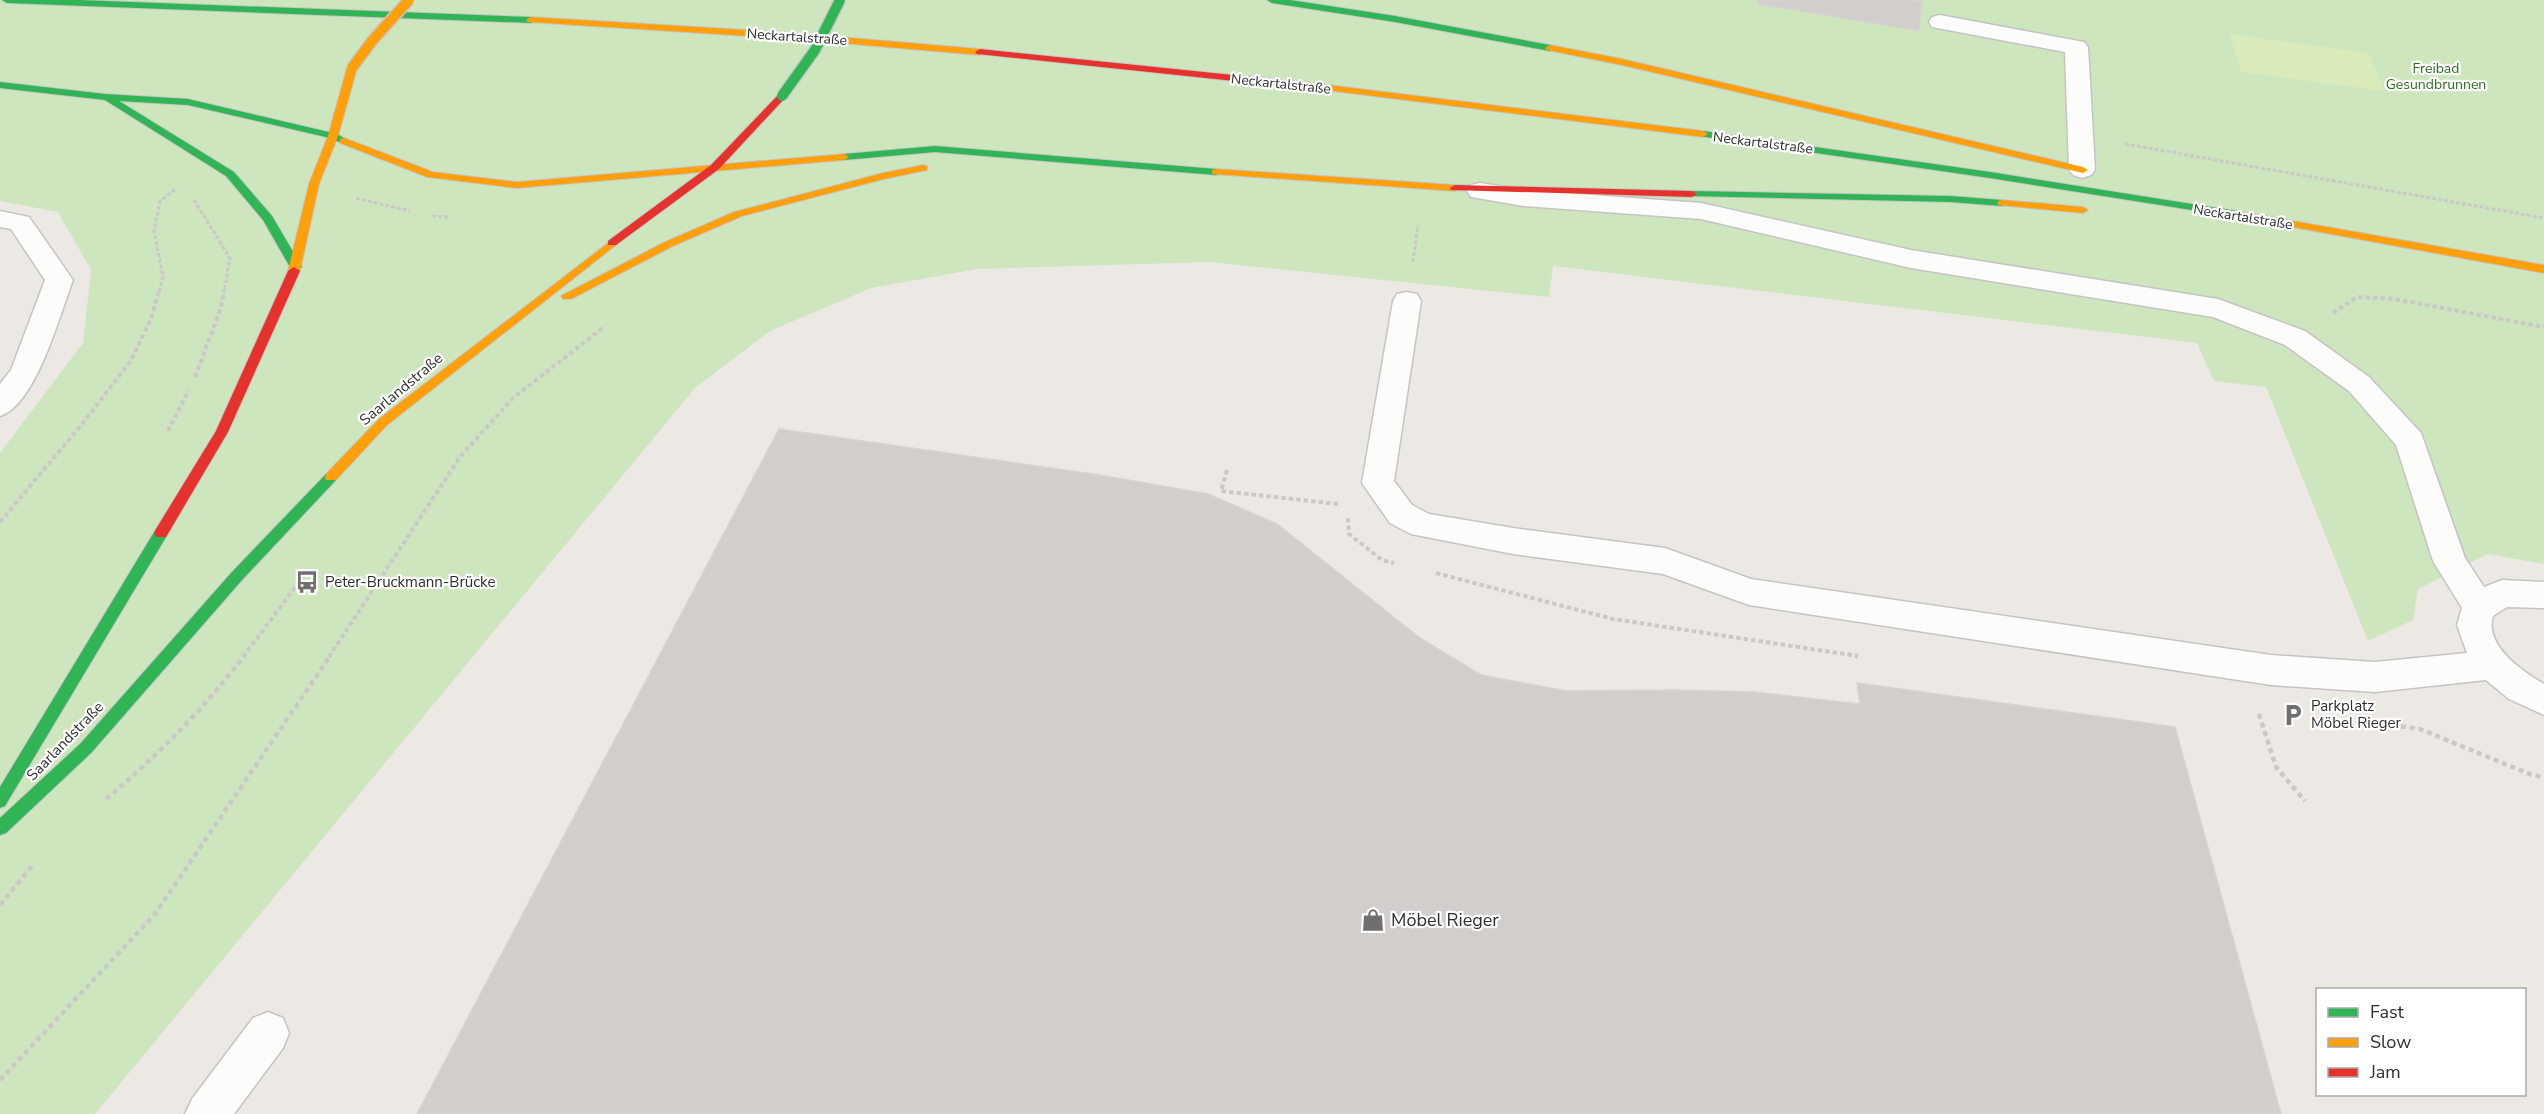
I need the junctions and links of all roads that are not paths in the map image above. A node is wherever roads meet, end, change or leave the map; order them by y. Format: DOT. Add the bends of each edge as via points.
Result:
graph roads {
  1 [pos="7,0"];
  2 [pos="409,0"];
  3 [pos="840,0"];
  4 [pos="1272,0"];
  5 [pos="1940,22"];
  6 [pos="0,85"];
  7 [pos="105,97"];
  8 [pos="333,136"];
  9 [pos="989,154"];
  10 [pos="715,166"];
  11 [pos="2087,171"];
  12 [pos="2149,186"];
  13 [pos="1472,189"];
  14 [pos="2091,211"];
  15 [pos="2162,217"];
  16 [pos="0,219"];
  17 [pos="2327,230"];
  18 [pos="296,267"];
  19 [pos="2544,269"];
  20 [pos="1407,301"];
  21 [pos="494,334"];
  22 [pos="0,405"];
  23 [pos="2544,595"];
  24 [pos="2478,607"];
  25 [pos="2494,665"];
  26 [pos="2544,700"];
  27 [pos="0,801"];
  28 [pos="0,828"];
  29 [pos="268,1033"];
  30 [pos="207,1114"];
  1 -- 17 [label="main road, Neckartalstraße" via="451,16 713,32 889,44 1165,71 1483,106 1914,163"];
  2 -- 8 [label="main road, Saarlandstraße, bridge" via="352,68"];
  3 -- 10 [label="main road, Saarlandstraße, bridge" via="801,75"];
  4 -- 11 [label="main road" via="1622,62"];
  5 -- 11 [label="street" via="2076,47"];
  6 -- 7 [label="main road"];
  7 -- 8 [label="main road" via="188,102"];
  7 -- 18 [label="main road" via="230,174 268,218"];
  8 -- 10 [label="main road" via="431,175 517,185"];
  8 -- 18 [label="main road, Saarlandstraße" via="314,184"];
  9 -- 10 [label="main road" via="935,149"];
  9 -- 13 [label="main road"];
  9 -- 21 [label="main road" via="883,176 738,214 669,244"];
  10 -- 21 [label="main road, Saarlandstraße"];
  12 -- 17 [label="main road"];
  13 -- 14 [label="main road" via="1950,199"];
  13 -- 24 [label="street" via="1524,198 1701,211 1911,259 2218,308 2295,338 2359,384 2410,441 2450,561"];
  15 -- 17 [label="main road"];
  16 -- 22 [label="street" via="20,223 59,280 24,373"];
  17 -- 19 [label="main road, Neckartalstraße"];
  18 -- 27 [label="main road, Saarlandstraße" via="222,432"];
  20 -- 25 [label="street" via="1378,483 1401,514 1422,525 1665,561 1749,592 2271,670 2375,677"];
  21 -- 28 [label="main road, Saarlandstraße" via="383,422 237,576 86,748"];
  23 -- 24 [label="street" via="2502,593"];
  24 -- 25 [label="street" via="2473,623 2479,644"];
  25 -- 26 [label="street" via="2532,696"];
  29 -- 30 [label="street"];
}
